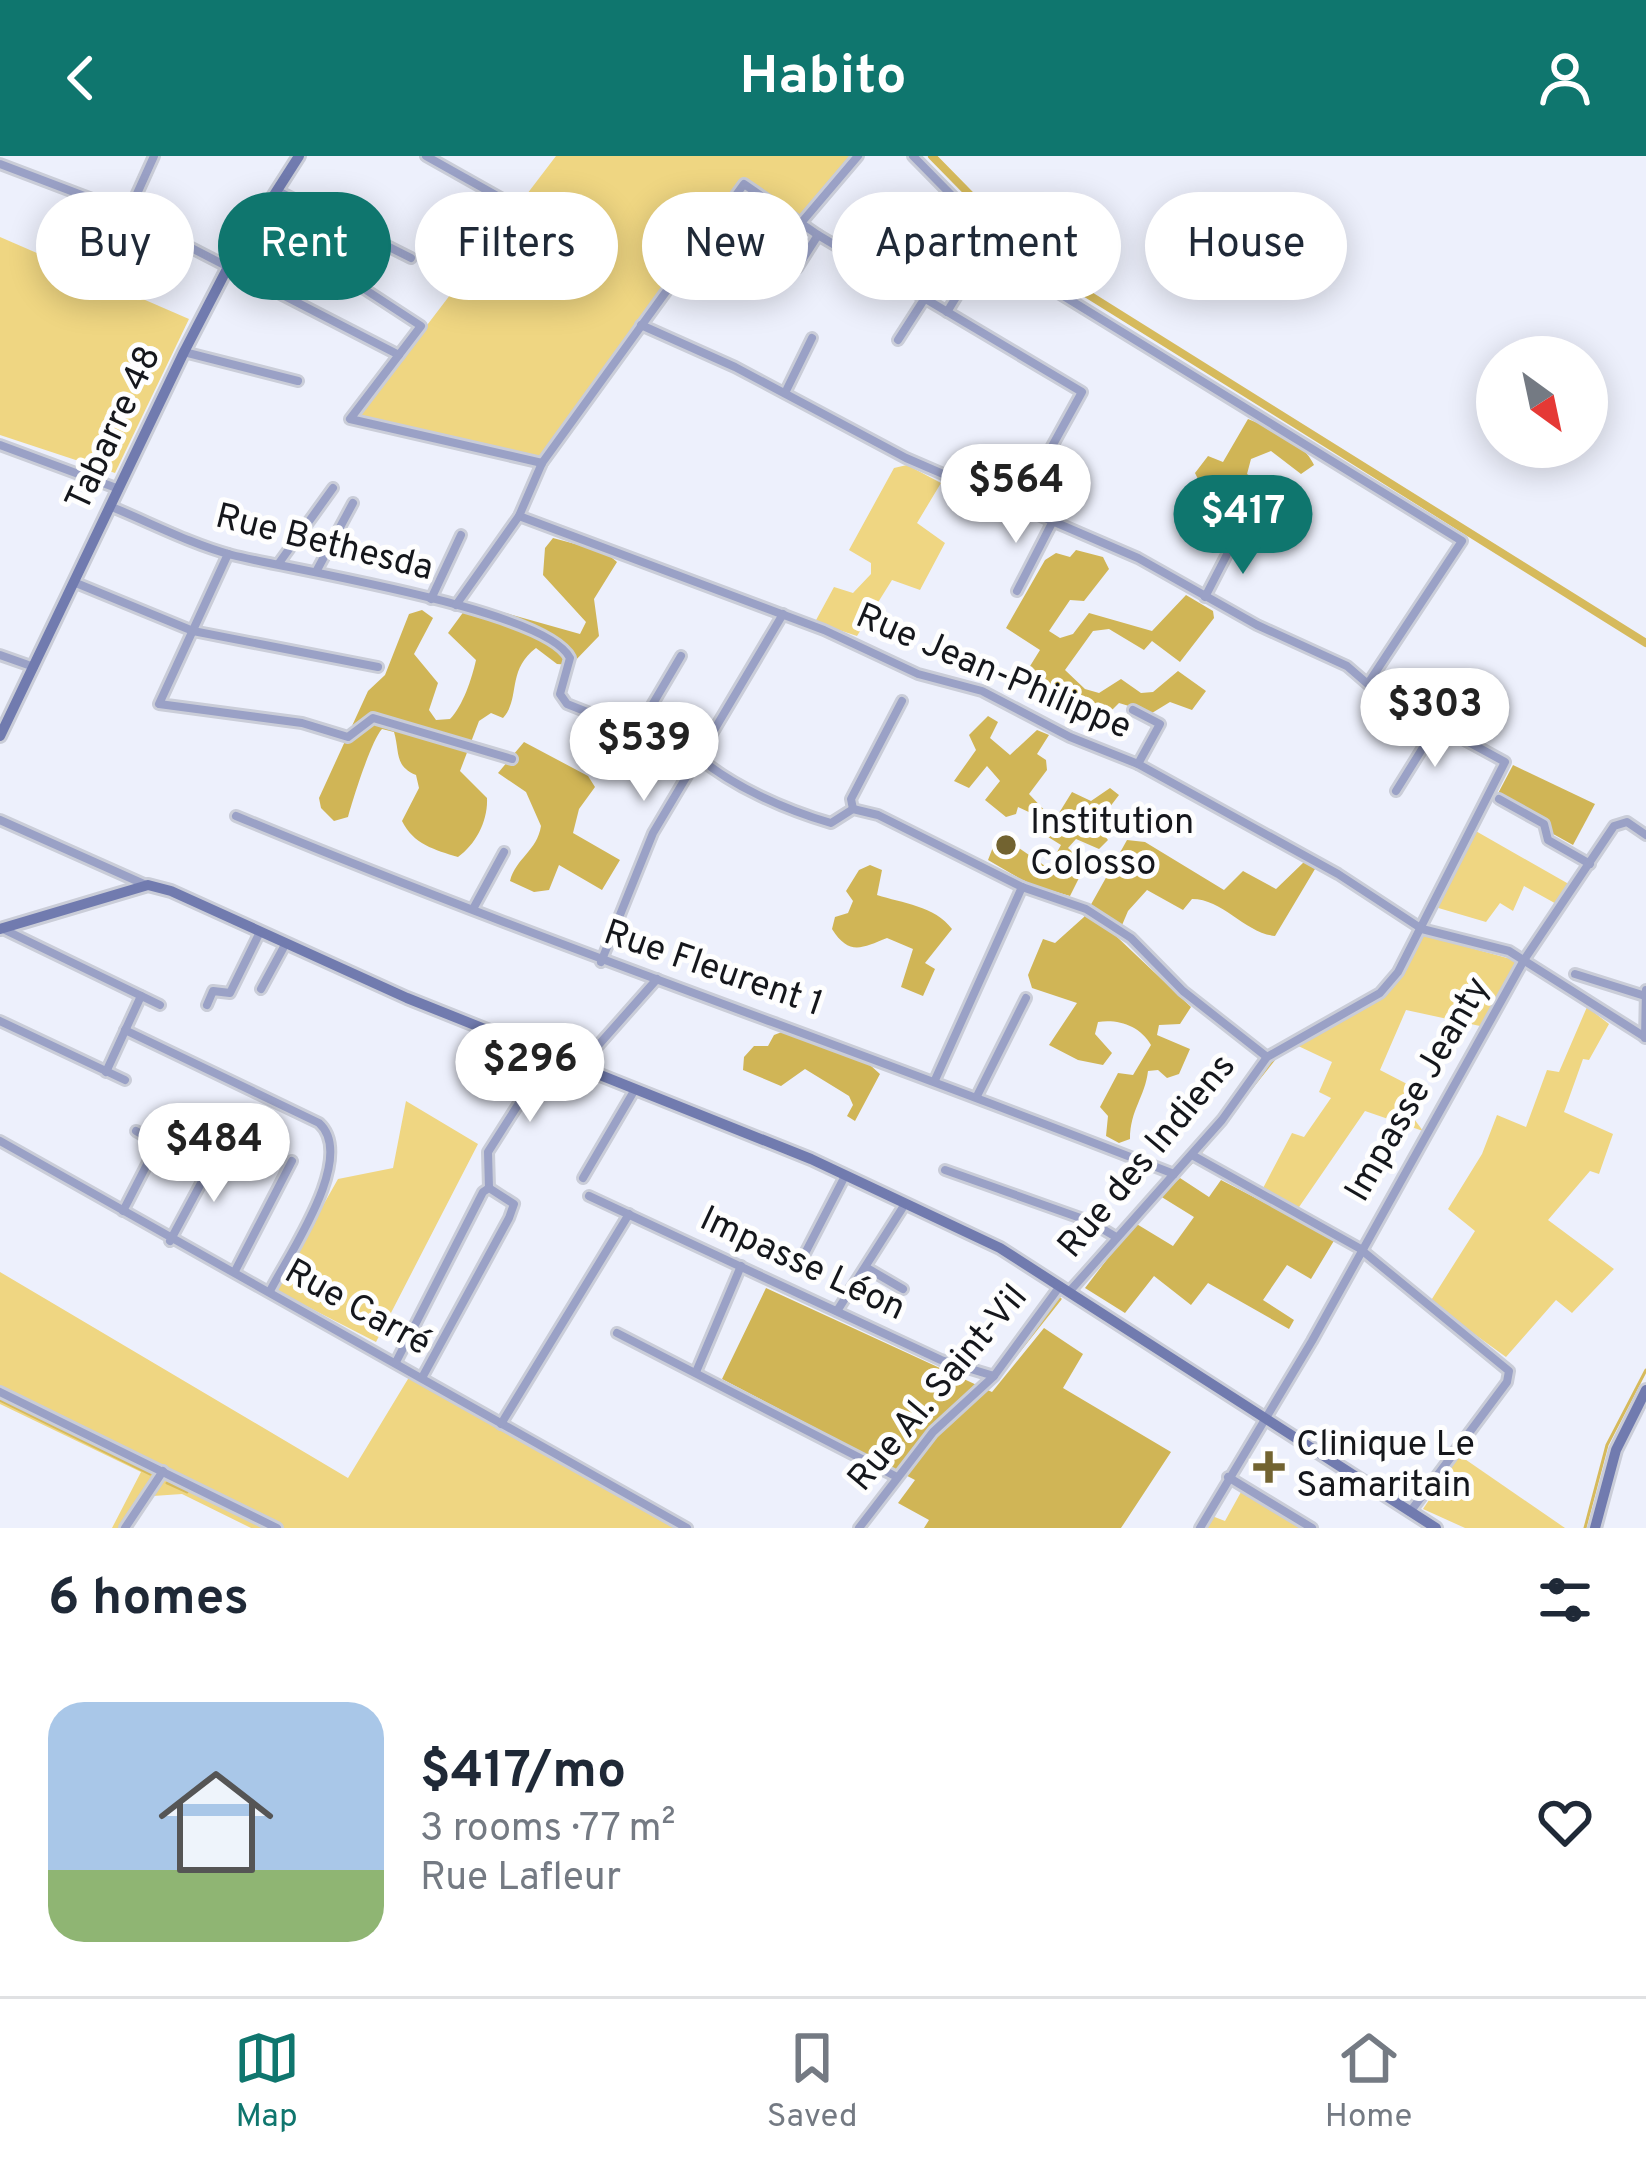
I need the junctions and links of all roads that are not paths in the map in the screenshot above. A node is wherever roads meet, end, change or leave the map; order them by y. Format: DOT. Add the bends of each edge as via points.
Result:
graph roads {
  1 [pos="154,156"];
  2 [pos="299,156"];
  3 [pos="426,156"];
  4 [pos="858,156"];
  5 [pos="913,156"];
  6 [pos="0,164"];
  7 [pos="278,191"];
  8 [pos="66,192"];
  9 [pos="138,192"];
  10 [pos="489,192"];
  11 [pos="946,192"];
  12 [pos="808,215"];
  13 [pos="808,228"];
  14 [pos="818,235"];
  15 [pos="832,243"];
  16 [pos="391,247"];
  17 [pos="808,251"];
  18 [pos="411,258"];
  19 [pos="218,286"];
  20 [pos="292,300"];
  21 [pos="381,300"];
  22 [pos="659,300"];
  23 [pos="924,300"];
  24 [pos="928,300"];
  25 [pos="954,300"];
  26 [pos="1070,300"];
  27 [pos="947,312"];
  28 [pos="641,325"];
  29 [pos="812,338"];
  30 [pos="898,340"];
  31 [pos="184,352"];
  32 [pos="399,355"];
  33 [pos="298,381"];
  34 [pos="785,392"];
  35 [pos="0,446"];
  36 [pos="542,463"];
  37 [pos="333,488"];
  38 [pos="121,490"];
  39 [pos="353,502"];
  40 [pos="1019,506"];
  41 [pos="112,507"];
  42 [pos="519,516"];
  43 [pos="1053,521"];
  44 [pos="461,536"];
  45 [pos="1236,537"];
  46 [pos="228,554"];
  47 [pos="279,562"];
  48 [pos="316,571"];
  49 [pos="76,584"];
  50 [pos="1017,591"];
  51 [pos="1205,597"];
  52 [pos="431,599"];
  53 [pos="456,604"];
  54 [pos="783,614"];
  55 [pos="194,631"];
  56 [pos="0,655"];
  57 [pos="681,656"];
  58 [pos="378,667"];
  59 [pos="35,668"];
  60 [pos="1370,682"];
  61 [pos="902,701"];
  62 [pos="1133,710"];
  63 [pos="1437,725"];
  64 [pos="638,729"];
  65 [pos="0,736"];
  66 [pos="696,755"];
  67 [pos="512,759"];
  68 [pos="1138,764"];
  69 [pos="1396,791"];
  70 [pos="1499,799"];
  71 [pos="853,808"];
  72 [pos="236,815"];
  73 [pos="0,820"];
  74 [pos="1646,835"];
  75 [pos="504,852"];
  76 [pos="1589,864"];
  77 [pos="148,885"];
  78 [pos="1022,887"];
  79 [pos="473,909"];
  80 [pos="1,929"];
  81 [pos="1422,929"];
  82 [pos="260,932"];
  83 [pos="286,943"];
  84 [pos="1524,960"];
  85 [pos="601,962"];
  86 [pos="1575,974"];
  87 [pos="658,979"];
  88 [pos="261,989"];
  89 [pos="1646,993"];
  90 [pos="141,996"];
  91 [pos="1026,998"];
  92 [pos="160,1005"];
  93 [pos="207,1005"];
  94 [pos="0,1021"];
  95 [pos="125,1030"];
  96 [pos="1645,1038"];
  97 [pos="549,1056"];
  98 [pos="1268,1057"];
  99 [pos="578,1068"];
  100 [pos="106,1072"];
  101 [pos="125,1080"];
  102 [pos="935,1080"];
  103 [pos="634,1090"];
  104 [pos="977,1096"];
  105 [pos="136,1131"];
  106 [pos="0,1141"];
  107 [pos="220,1148"];
  108 [pos="1192,1155"];
  109 [pos="292,1161"];
  110 [pos="945,1170"];
  111 [pos="845,1174"];
  112 [pos="1174,1174"];
  113 [pos="583,1178"];
  114 [pos="489,1188"];
  115 [pos="589,1196"];
  116 [pos="905,1204"];
  117 [pos="123,1211"];
  118 [pos="629,1214"];
  119 [pos="1117,1238"];
  120 [pos="170,1241"];
  121 [pos="1359,1248"];
  122 [pos="800,1263"];
  123 [pos="741,1266"];
  124 [pos="867,1268"];
  125 [pos="235,1271"];
  126 [pos="903,1289"];
  127 [pos="1064,1289"];
  128 [pos="270,1291"];
  129 [pos="837,1312"];
  130 [pos="617,1333"];
  131 [pos="396,1362"];
  132 [pos="695,1372"];
  133 [pos="423,1376"];
  134 [pos="994,1376"];
  135 [pos="1646,1390"];
  136 [pos="0,1392"];
  137 [pos="1262,1418"];
  138 [pos="501,1424"];
  139 [pos="163,1471"];
  140 [pos="897,1477"];
  141 [pos="1228,1477"];
  142 [pos="1410,1512"];
  143 [pos="125,1528"];
  144 [pos="277,1528"];
  145 [pos="687,1528"];
  146 [pos="859,1528"];
  147 [pos="1200,1528"];
  148 [pos="1312,1528"];
  149 [pos="1436,1528"];
  150 [pos="1595,1528"];
  1 -- 9 [label="street"];
  2 -- 7 [label="main road, Tabarre 48"];
  3 -- 10 [label="street"];
  4 -- 12 [label="street"];
  5 -- 11 [label="street"];
  6 -- 8 [label="street"];
  13 -- 14 [label="street"];
  14 -- 15 [label="street"];
  14 -- 17 [label="street"];
  16 -- 18 [label="street"];
  19 -- 31 [label="main road, Tabarre 48"];
  20 -- 32 [label="street"];
  21 -- 32 [label="street" via="421,326"];
  22 -- 28 [label="street"];
  23 -- 30 [label="street"];
  24 -- 27 [label="street"];
  25 -- 27 [label="street"];
  26 -- 60 [label="street" via="1456,535 1462,548"];
  27 -- 40 [label="street" via="1083,394"];
  28 -- 34 [label="street"];
  28 -- 36 [label="street"];
  29 -- 34 [label="street"];
  31 -- 33 [label="street"];
  31 -- 38 [label="main road, Tabarre 48"];
  32 -- 36 [label="street" via="350,419"];
  34 -- 40 [label="street" via="906,458"];
  35 -- 38 [label="street"];
  36 -- 42 [label="street"];
  37 -- 47 [label="street"];
  38 -- 41 [label="main road, Tabarre 48"];
  39 -- 48 [label="street"];
  40 -- 43 [label="street"];
  41 -- 46 [label="street, Rue Bethesda"];
  41 -- 49 [label="main road, Tabarre 48"];
  42 -- 53 [label="street"];
  42 -- 54 [label="street, Rue Jean-Philippe"];
  43 -- 50 [label="street"];
  43 -- 51 [label="street"];
  44 -- 52 [label="street"];
  45 -- 51 [label="street"];
  46 -- 47 [label="street, Rue Bethesda"];
  46 -- 55 [label="street"];
  47 -- 48 [label="street, Rue Bethesda"];
  48 -- 52 [label="street, Rue Bethesda"];
  49 -- 55 [label="street"];
  49 -- 59 [label="main road, Tabarre 48"];
  51 -- 60 [label="street"];
  52 -- 53 [label="street, Rue Bethesda"];
  53 -- 64 [label="street, Rue Bethesda" via="553,640 570,658 560,694 566,704"];
  54 -- 66 [label="street"];
  54 -- 68 [label="street, Rue Jean-Philippe"];
  55 -- 58 [label="street"];
  55 -- 67 [label="street" via="159,704 348,736 373,718"];
  56 -- 59 [label="street"];
  57 -- 64 [label="street"];
  59 -- 65 [label="main road, Tabarre 48"];
  60 -- 63 [label="street"];
  61 -- 71 [label="street"];
  62 -- 68 [label="street" via="1160,724"];
  63 -- 69 [label="street"];
  63 -- 81 [label="street" via="1505,762 1506,770"];
  64 -- 66 [label="street"];
  66 -- 71 [label="street" via="810,817 831,823"];
  66 -- 85 [label="street" via="653,832"];
  68 -- 81 [label="street, Rue Jean-Philippe"];
  70 -- 76 [label="street" via="1544,824 1547,840"];
  71 -- 78 [label="street"];
  72 -- 79 [label="street, Rue Fleurent 1"];
  73 -- 77 [label="street"];
  74 -- 76 [label="street, Impasse Jeanty" via="1618,823"];
  75 -- 79 [label="street"];
  76 -- 84 [label="street, Impasse Jeanty"];
  77 -- 80 [label="main road"];
  77 -- 82 [label="main road"];
  78 -- 98 [label="street" via="1086,909 1131,938 1183,992"];
  78 -- 102 [label="street"];
  79 -- 85 [label="street, Rue Fleurent 1"];
  80 -- 90 [label="street"];
  81 -- 84 [label="street, Rue Jean-Philippe"];
  81 -- 98 [label="street" via="1379,993"];
  82 -- 83 [label="main road"];
  82 -- 93 [label="street" via="230,993 213,991"];
  83 -- 88 [label="street"];
  83 -- 97 [label="main road"];
  84 -- 96 [label="street, Rue Jean-Philippe"];
  84 -- 121 [label="street, Impasse Jeanty"];
  85 -- 87 [label="street, Rue Fleurent 1"];
  86 -- 89 [label="street"];
  87 -- 99 [label="street"];
  87 -- 102 [label="street, Rue Fleurent 1"];
  89 -- 96 [label="street"];
  90 -- 92 [label="street"];
  90 -- 95 [label="street"];
  91 -- 104 [label="street"];
  94 -- 100 [label="street"];
  95 -- 100 [label="street"];
  95 -- 128 [label="street" via="325,1127 330,1175"];
  97 -- 99 [label="main road"];
  97 -- 114 [label="street" via="488,1152"];
  98 -- 108 [label="street, Rue des Indiens"];
  99 -- 103 [label="main road"];
  100 -- 101 [label="street"];
  102 -- 104 [label="street, Rue Fleurent 1"];
  103 -- 111 [label="main road"];
  103 -- 113 [label="street"];
  104 -- 112 [label="street, Rue Fleurent 1"];
  105 -- 117 [label="street" via="158,1143"];
  106 -- 117 [label="street, Rue Carré"];
  107 -- 120 [label="street"];
  108 -- 112 [label="street, Rue des Indiens"];
  108 -- 121 [label="street"];
  109 -- 125 [label="street"];
  110 -- 119 [label="street"];
  111 -- 116 [label="main road"];
  111 -- 122 [label="street"];
  112 -- 119 [label="street, Rue des Indiens"];
  114 -- 131 [label="street"];
  114 -- 133 [label="street" via="514,1204"];
  115 -- 118 [label="street, Impasse Léon"];
  116 -- 124 [label="street"];
  116 -- 127 [label="main road"];
  117 -- 120 [label="street, Rue Carré"];
  118 -- 123 [label="street, Impasse Léon"];
  118 -- 138 [label="street"];
  119 -- 127 [label="street, Rue des Indiens"];
  120 -- 125 [label="street, Rue Carré"];
  121 -- 137 [label="street, Impasse Jeanty"];
  121 -- 142 [label="street" via="1509,1371"];
  123 -- 129 [label="street, Impasse Léon"];
  123 -- 132 [label="street"];
  124 -- 126 [label="street"];
  124 -- 129 [label="street"];
  125 -- 128 [label="street, Rue Carré"];
  127 -- 134 [label="street, Rue Al. Saint-Vil"];
  127 -- 137 [label="main road"];
  128 -- 131 [label="street, Rue Carré"];
  129 -- 134 [label="street, Impasse Léon"];
  130 -- 132 [label="street"];
  131 -- 133 [label="street, Rue Carré"];
  132 -- 140 [label="street"];
  133 -- 138 [label="street, Rue Carré"];
  134 -- 140 [label="street, Rue Al. Saint-Vil"];
  135 -- 150 [label="main road" via="1616,1450"];
  136 -- 139 [label="street"];
  137 -- 141 [label="street, Impasse Jeanty"];
  137 -- 142 [label="main road"];
  138 -- 145 [label="street, Rue Carré"];
  139 -- 143 [label="street"];
  139 -- 144 [label="street"];
  140 -- 146 [label="street, Rue Al. Saint-Vil"];
  141 -- 147 [label="street, Impasse Jeanty"];
  141 -- 148 [label="street"];
  142 -- 149 [label="main road"];
}
